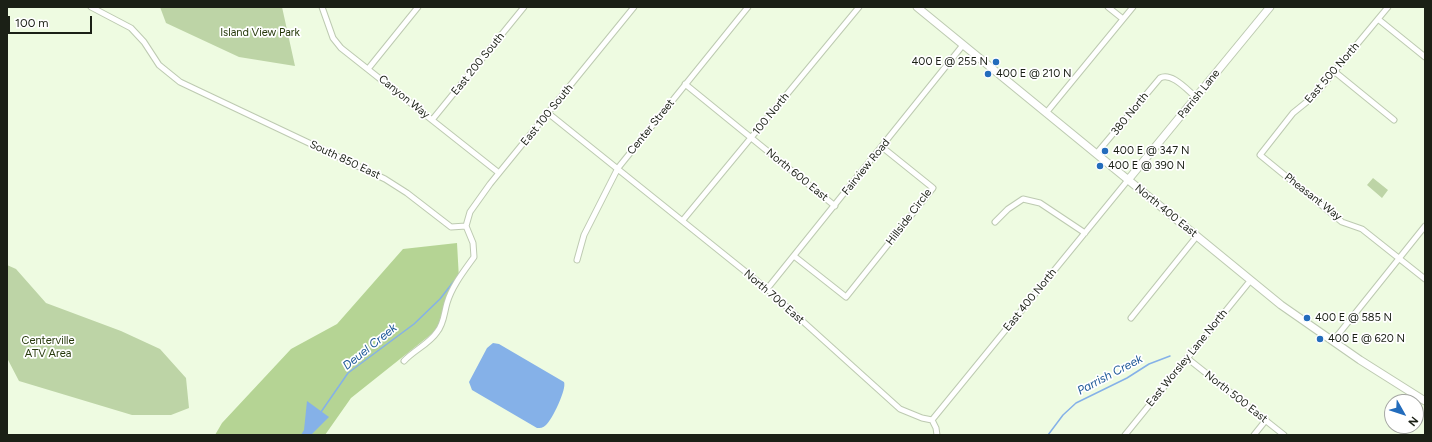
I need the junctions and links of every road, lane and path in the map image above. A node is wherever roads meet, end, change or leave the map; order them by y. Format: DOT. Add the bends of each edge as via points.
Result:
graph roads {
  1 [pos="91,7"];
  2 [pos="418,7"];
  3 [pos="524,7"];
  4 [pos="634,7"];
  5 [pos="748,7"];
  6 [pos="859,7"];
  7 [pos="917,7"];
  8 [pos="1108,7"];
  9 [pos="1133,7"];
  10 [pos="1270,7"];
  11 [pos="1388,7"];
  12 [pos="323,8"];
  13 [pos="1378,19"];
  14 [pos="1124,20"];
  15 [pos="963,45"];
  16 [pos="1425,57"];
  17 [pos="368,69"];
  18 [pos="1334,72"];
  19 [pos="685,84"];
  20 [pos="1196,97"];
  21 [pos="548,112"];
  22 [pos="1046,113"];
  23 [pos="432,120"];
  24 [pos="1394,120"];
  25 [pos="751,138"];
  26 [pos="882,147"];
  27 [pos="1096,154"];
  28 [pos="1260,155"];
  29 [pos="618,168"];
  30 [pos="499,173"];
  31 [pos="1128,180"];
  32 [pos="835,206"];
  33 [pos="683,220"];
  34 [pos="995,222"];
  35 [pos="466,226"];
  36 [pos="1425,226"];
  37 [pos="1085,234"];
  38 [pos="1197,236"];
  39 [pos="794,256"];
  40 [pos="1399,258"];
  41 [pos="578,260"];
  42 [pos="1425,279"];
  43 [pos="1250,281"];
  44 [pos="767,289"];
  45 [pos="1131,318"];
  46 [pos="1333,341"];
  47 [pos="1187,358"];
  48 [pos="404,361"];
  49 [pos="1425,401"];
  50 [pos="932,420"];
  51 [pos="1266,420"];
  52 [pos="937,435"];
  53 [pos="1125,435"];
  54 [pos="1254,435"];
  55 [pos="1284,435"];
  1 -- 35 [label="street, South 850 East" via="131,28 159,65 180,82 385,179 451,227"];
  2 -- 17 [label="street"];
  3 -- 23 [label="street, East 200 South"];
  4 -- 21 [label="street, East 100 South"];
  5 -- 19 [label="street, Center Street"];
  6 -- 25 [label="street, 100 North"];
  7 -- 15 [label="street, North 400 East"];
  8 -- 14 [label="street"];
  9 -- 14 [label="street"];
  10 -- 20 [label="street, Parrish Lane"];
  11 -- 13 [label="street, East 500 North"];
  12 -- 17 [label="street, Canyon Way" via="334,38"];
  13 -- 16 [label="street"];
  13 -- 18 [label="street, East 500 North"];
  14 -- 22 [label="street"];
  15 -- 22 [label="street, North 400 East"];
  15 -- 26 [label="street, Fairview Road"];
  17 -- 23 [label="street, Canyon Way"];
  18 -- 24 [label="street"];
  18 -- 28 [label="street, East 500 North" via="1314,96 1293,113"];
  19 -- 25 [label="street, North 600 East"];
  19 -- 29 [label="street, Center Street"];
  20 -- 27 [label="street, 380 North" via="1165,76 1156,82"];
  20 -- 31 [label="street, Parrish Lane"];
  21 -- 29 [label="street, North 700 East"];
  21 -- 30 [label="street, East 100 South"];
  22 -- 27 [label="street, North 400 East"];
  23 -- 30 [label="street, Canyon Way"];
  25 -- 32 [label="street, North 600 East"];
  25 -- 33 [label="street, 100 North"];
  26 -- 32 [label="street, Fairview Road"];
  26 -- 39 [label="street, Hillside Circle" via="933,188 846,297"];
  27 -- 31 [label="street, North 400 East"];
  28 -- 40 [label="street, Pheasant Way" via="1342,222 1362,229"];
  29 -- 33 [label="street, North 700 East"];
  29 -- 41 [label="street, Center Street" via="584,235"];
  30 -- 35 [label="street, East 100 South" via="470,212"];
  31 -- 37 [label="street, East 400 North"];
  31 -- 38 [label="street, North 400 East"];
  32 -- 39 [label="street, Fairview Road"];
  33 -- 44 [label="street, North 700 East"];
  34 -- 37 [label="street" via="1023,199 1040,204"];
  35 -- 48 [label="street" via="473,243 474,257 447,302 443,321 437,333"];
  36 -- 40 [label="street"];
  37 -- 50 [label="street, East 400 North"];
  38 -- 43 [label="street, North 400 East"];
  38 -- 45 [label="street"];
  39 -- 44 [label="street, Fairview Road"];
  40 -- 42 [label="street, Pheasant Way"];
  40 -- 46 [label="street"];
  43 -- 46 [label="street, North 400 East"];
  43 -- 47 [label="street, East Worsley Lane North"];
  44 -- 50 [label="street, North 700 East" via="900,409"];
  46 -- 49 [label="street, North 400 East"];
  47 -- 51 [label="street, North 500 East"];
  47 -- 53 [label="street, East Worsley Lane North"];
  50 -- 52 [label="street"];
  51 -- 54 [label="street"];
  51 -- 55 [label="street, North 500 East"];
}
